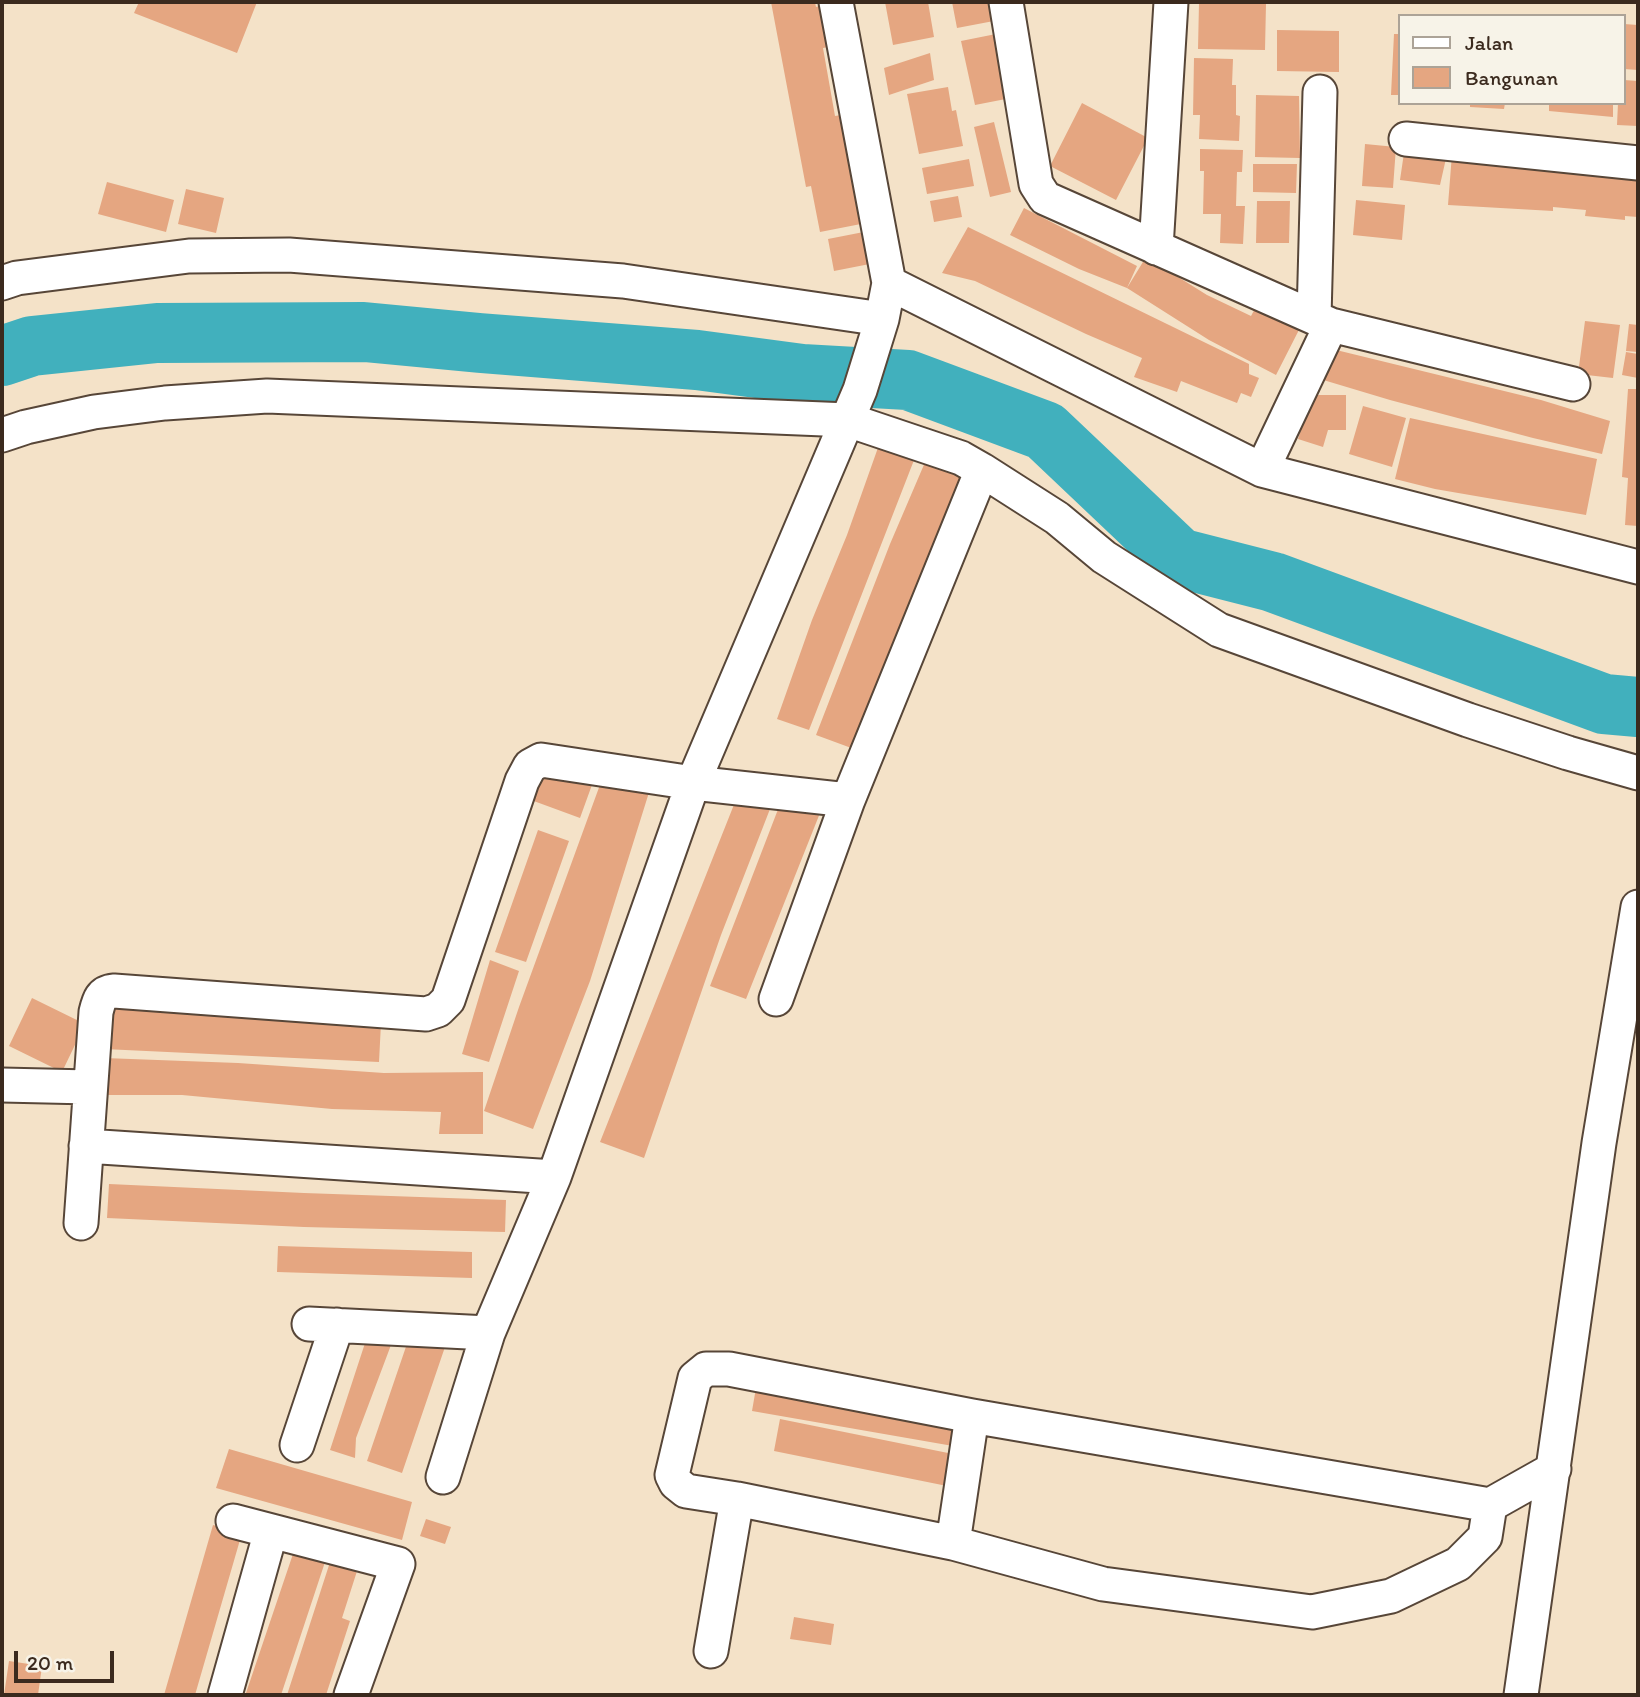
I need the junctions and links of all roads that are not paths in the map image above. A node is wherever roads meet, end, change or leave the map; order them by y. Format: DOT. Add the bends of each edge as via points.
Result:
graph roads {
  1 [pos="836,2"];
  2 [pos="1006,2"];
  3 [pos="1171,2"];
  4 [pos="1320,92"];
  5 [pos="1406,139"];
  6 [pos="1638,163"];
  7 [pos="1156,247"];
  8 [pos="2,283"];
  9 [pos="889,283"];
  10 [pos="1322,321"];
  11 [pos="878,332"];
  12 [pos="1573,384"];
  13 [pos="854,405"];
  14 [pos="2,435"];
  15 [pos="982,470"];
  16 [pos="1262,470"];
  17 [pos="1638,568"];
  18 [pos="1638,773"];
  19 [pos="693,783"];
  20 [pos="848,800"];
  21 [pos="1638,907"];
  22 [pos="776,999"];
  23 [pos="2,1085"];
  24 [pos="90,1087"];
  25 [pos="86,1146"];
  26 [pos="554,1177"];
  27 [pos="81,1223"];
  28 [pos="488,1333"];
  29 [pos="972,1416"];
  30 [pos="297,1445"];
  31 [pos="1554,1469"];
  32 [pos="443,1477"];
  33 [pos="737,1499"];
  34 [pos="1490,1505"];
  35 [pos="233,1521"];
  36 [pos="271,1531"];
  37 [pos="953,1544"];
  38 [pos="711,1651"];
  39 [pos="225,1695"];
  40 [pos="351,1695"];
  41 [pos="1521,1695"];
  1 -- 9 [label="street"];
  2 -- 7 [label="street" via="1036,184 1045,198"];
  3 -- 7 [label="street"];
  4 -- 10 [label="street"];
  5 -- 6 [label="street"];
  7 -- 10 [label="street"];
  8 -- 11 [label="street" via="189,256 289,255 623,281"];
  9 -- 11 [label="street"];
  9 -- 16 [label="street"];
  10 -- 12 [label="street"];
  10 -- 16 [label="street"];
  11 -- 13 [label="street"];
  13 -- 14 [label="street" via="267,396 94,412"];
  13 -- 15 [label="street"];
  13 -- 19 [label="street"];
  15 -- 18 [label="street" via="1057,518 1104,557 1219,630 1468,720"];
  15 -- 20 [label="street"];
  16 -- 17 [label="street"];
  19 -- 20 [label="street"];
  19 -- 24 [label="street" via="541,760 530,766 522,780 448,1000 438,1010 426,1014 109,991 99,998 96,1012"];
  19 -- 26 [label="street"];
  20 -- 22 [label="street"];
  21 -- 31 [label="street" via="1599,1143"];
  23 -- 24 [label="street"];
  24 -- 25 [label="street"];
  25 -- 26 [label="street"];
  25 -- 27 [label="street"];
  26 -- 28 [label="street"];
  28 -- 30 [label="street" via="323,1324"];
  28 -- 32 [label="street"];
  29 -- 33 [label="street" via="729,1369 706,1369 695,1378 672,1475 685,1491"];
  29 -- 34 [label="street"];
  29 -- 37 [label="street"];
  31 -- 34 [label="street"];
  31 -- 41 [label="street"];
  33 -- 37 [label="street"];
  33 -- 38 [label="street"];
  34 -- 37 [label="street" via="1485,1537 1458,1564 1391,1596 1312,1612 1103,1584"];
  35 -- 36 [label="street"];
  36 -- 39 [label="street"];
  36 -- 40 [label="street" via="398,1564"];
}
